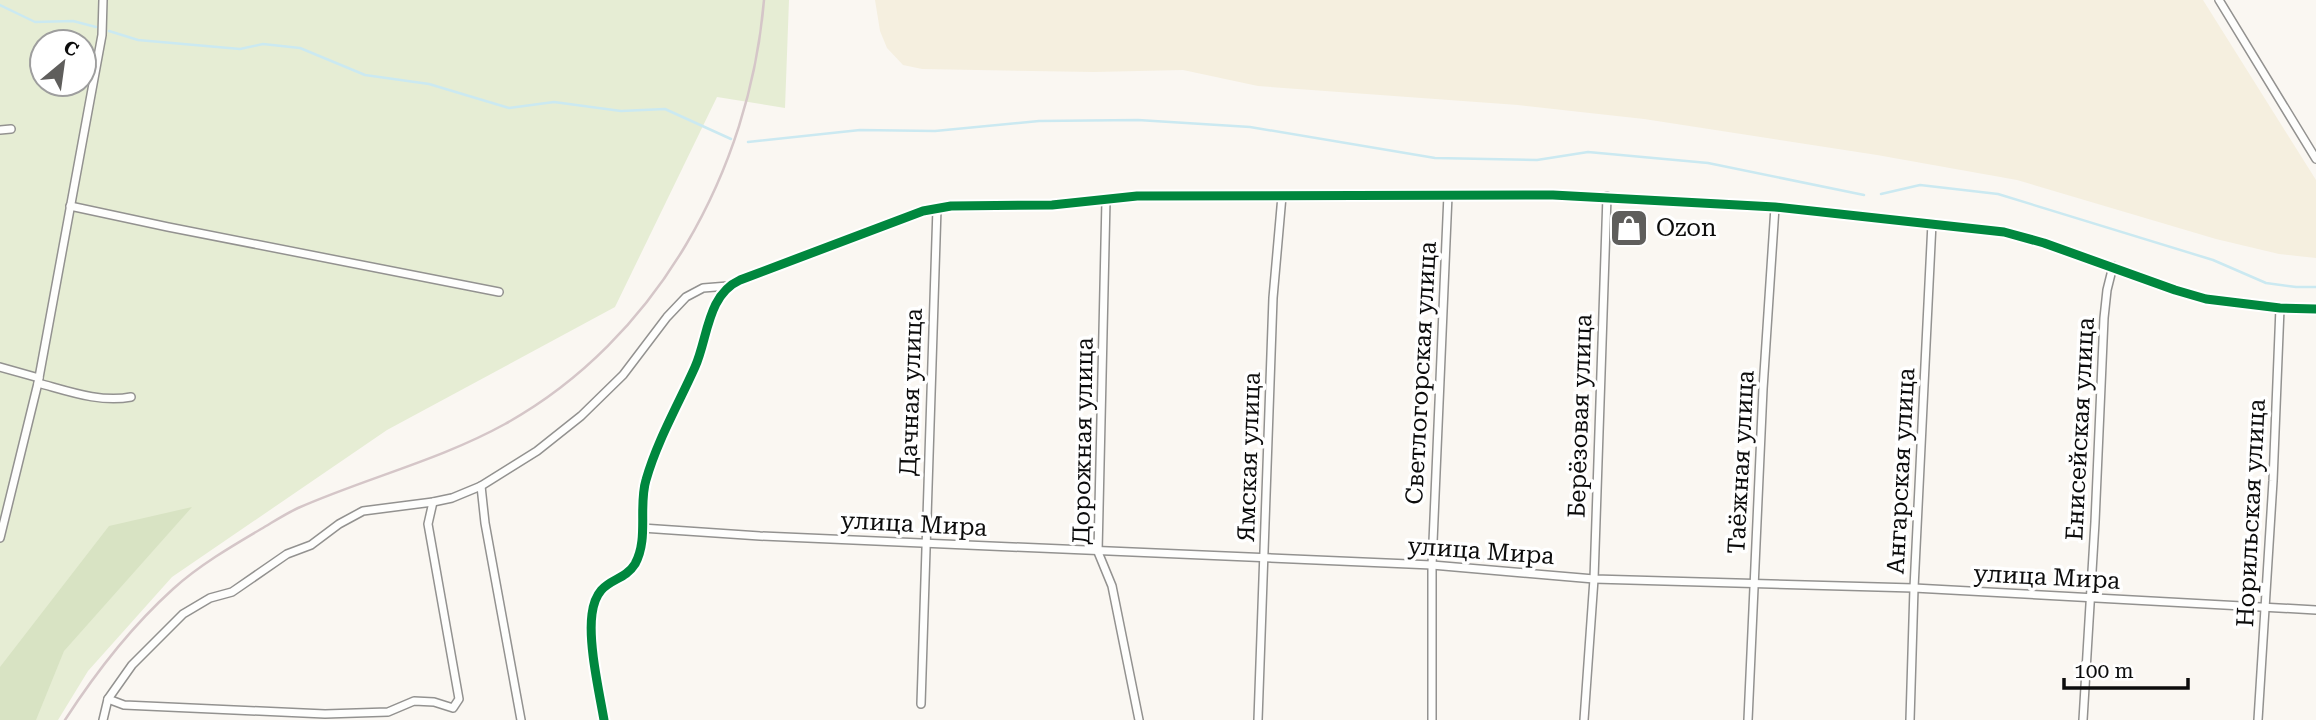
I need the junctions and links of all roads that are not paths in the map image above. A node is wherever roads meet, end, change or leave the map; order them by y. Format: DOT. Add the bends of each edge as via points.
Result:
graph roads {
  1 [pos="103,0"];
  2 [pos="2219,0"];
  3 [pos="11,129"];
  4 [pos="0,130"];
  5 [pos="2316,159"];
  6 [pos="1448,195"];
  7 [pos="1282,196"];
  8 [pos="1607,196"];
  9 [pos="1107,200"];
  10 [pos="70,206"];
  11 [pos="1775,207"];
  12 [pos="937,208"];
  13 [pos="1932,223"];
  14 [pos="2113,266"];
  15 [pos="728,286"];
  16 [pos="499,292"];
  17 [pos="2280,308"];
  18 [pos="2316,309"];
  19 [pos="0,367"];
  20 [pos="38,380"];
  21 [pos="131,397"];
  22 [pos="481,486"];
  23 [pos="433,502"];
  24 [pos="4,503"];
  25 [pos="642,528"];
  26 [pos="0,538"];
  27 [pos="925,544"];
  28 [pos="1098,552"];
  29 [pos="1265,558"];
  30 [pos="1432,565"];
  31 [pos="1594,579"];
  32 [pos="1755,584"];
  33 [pos="1914,588"];
  34 [pos="2090,599"];
  35 [pos="2265,607"];
  36 [pos="2316,610"];
  37 [pos="108,699"];
  38 [pos="921,704"];
  39 [pos="103,720"];
  40 [pos="521,720"];
  41 [pos="604,720"];
  42 [pos="1139,720"];
  43 [pos="1258,720"];
  44 [pos="1432,720"];
  45 [pos="1584,720"];
  46 [pos="1748,720"];
  47 [pos="1910,720"];
  48 [pos="2083,720"];
  49 [pos="2258,720"];
  1 -- 10 [label="street" via="102,35"];
  2 -- 5 [label="street"];
  3 -- 4 [label="street"];
  6 -- 7 [label="street"];
  6 -- 8 [label="street"];
  6 -- 30 [label="street, Светлогорская улица"];
  7 -- 9 [label="street"];
  7 -- 29 [label="street, Ямская улица" via="1273,298"];
  8 -- 11 [label="street"];
  8 -- 31 [label="street, Берёзовая улица"];
  9 -- 12 [label="street"];
  9 -- 28 [label="street, Дорожная улица"];
  10 -- 16 [label="street"];
  10 -- 20 [label="street"];
  11 -- 13 [label="street"];
  11 -- 32 [label="street, Таёжная улица"];
  12 -- 15 [label="street"];
  12 -- 27 [label="street, Дачная улица"];
  13 -- 14 [label="street" via="2004,232"];
  13 -- 33 [label="street, Ангарская улица"];
  14 -- 17 [label="street" via="2206,299"];
  14 -- 34 [label="street, Енисейская улица" via="2105,309"];
  15 -- 22 [label="street" via="703,288 686,297 623,375 581,416"];
  15 -- 25 [label="street" via="716,304 700,356 646,479"];
  17 -- 18 [label="street"];
  17 -- 35 [label="street, Норильская улица"];
  19 -- 20 [label="street"];
  20 -- 21 [label="street" via="98,397"];
  20 -- 24 [label="street"];
  22 -- 23 [label="street"];
  22 -- 40 [label="street"];
  23 -- 37 [label="street" via="363,511 232,592 210,598 183,614 132,665"];
  23 -- 37 [label="street" via="428,524 460,699 453,708 414,701 388,712 325,713 124,705"];
  24 -- 26 [label="street"];
  25 -- 27 [label="street, улица Мира"];
  25 -- 41 [label="street" via="636,562 606,585 591,616"];
  27 -- 28 [label="street, улица Мира"];
  27 -- 38 [label="street, Дачная улица"];
  28 -- 29 [label="street, улица Мира"];
  28 -- 42 [label="street, Дорожная улица" via="1112,586"];
  29 -- 30 [label="street, улица Мира"];
  29 -- 43 [label="street, Ямская улица"];
  30 -- 31 [label="street, улица Мира"];
  30 -- 44 [label="street, Светлогорская улица"];
  31 -- 32 [label="street, улица Мира"];
  31 -- 45 [label="street, Берёзовая улица"];
  32 -- 33 [label="street, улица Мира"];
  32 -- 46 [label="street, Таёжная улица"];
  33 -- 34 [label="street, улица Мира"];
  33 -- 47 [label="street, Ангарская улица"];
  34 -- 35 [label="street, улица Мира"];
  34 -- 48 [label="street, Енисейская улица"];
  35 -- 36 [label="street, улица Мира"];
  35 -- 49 [label="street, Норильская улица"];
  37 -- 39 [label="street"];
}
